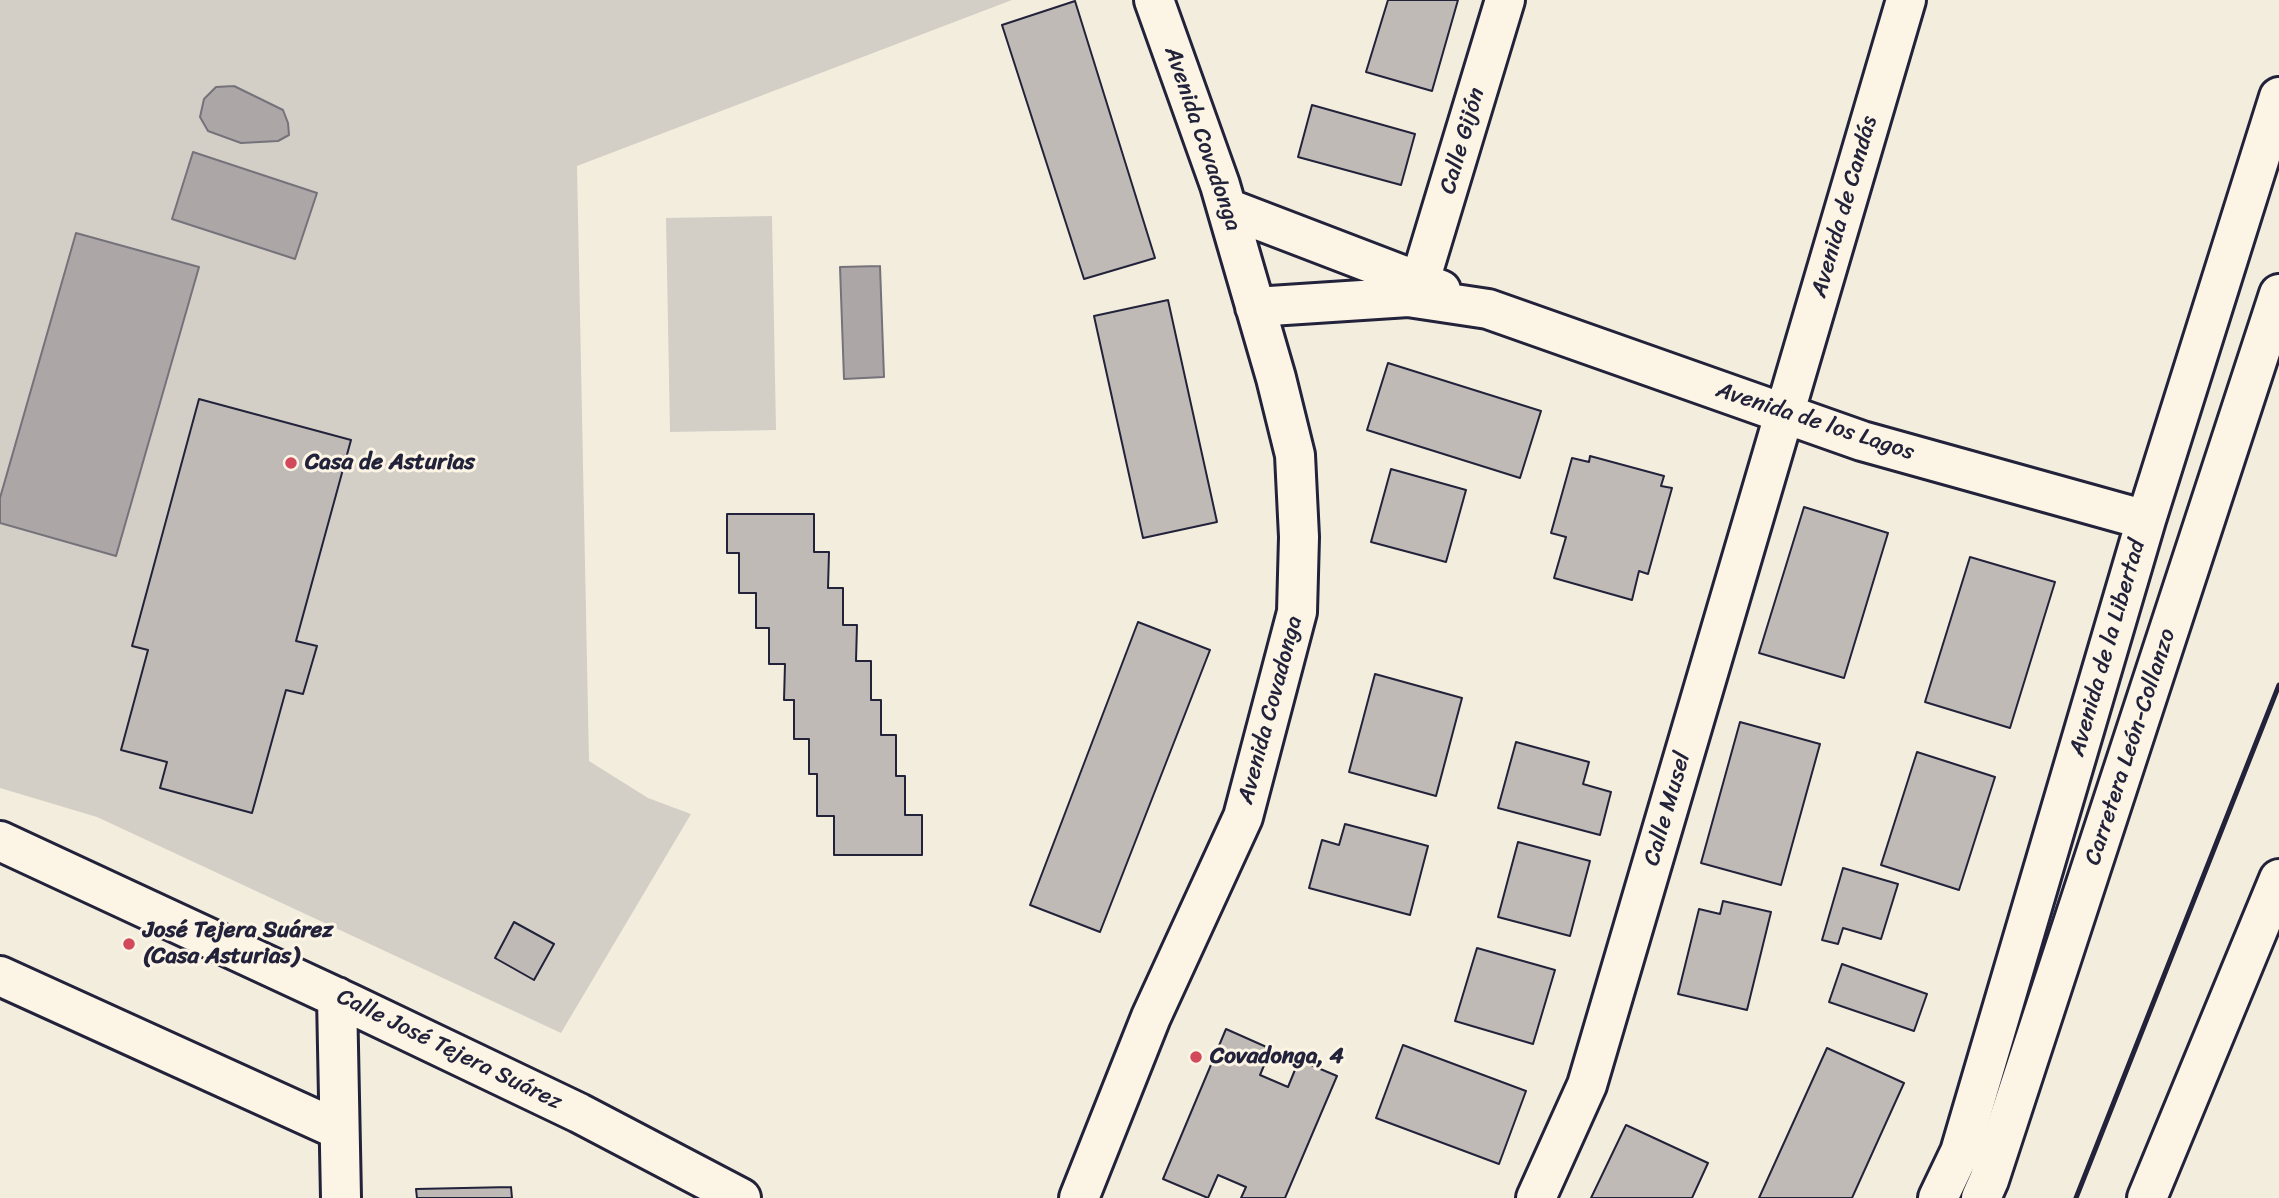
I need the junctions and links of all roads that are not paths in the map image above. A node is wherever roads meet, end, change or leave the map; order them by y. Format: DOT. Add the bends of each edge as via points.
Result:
graph roads {
  1 [pos="1154,0"];
  2 [pos="1505,0"];
  3 [pos="1906,0"];
  4 [pos="2279,97"];
  5 [pos="1227,208"];
  6 [pos="1420,281"];
  7 [pos="2279,294"];
  8 [pos="1255,307"];
  9 [pos="1488,309"];
  10 [pos="1784,415"];
  11 [pos="2146,520"];
  12 [pos="0,841"];
  13 [pos="2279,879"];
  14 [pos="0,976"];
  15 [pos="337,997"];
  16 [pos="339,1130"];
  17 [pos="341,1198"];
  18 [pos="741,1198"];
  19 [pos="1079,1198"];
  20 [pos="1536,1198"];
  21 [pos="1938,1198"];
  22 [pos="1981,1198"];
  23 [pos="2147,1198"];
  1 -- 5 [label="street, Avenida Covadonga"];
  2 -- 6 [label="street, Calle Gijón"];
  3 -- 10 [label="street, Avenida de Candás"];
  4 -- 11 [label="street, Avenida de la Libertad"];
  5 -- 6 [label="street, Avenida de los Lagos"];
  5 -- 8 [label="street, Avenida Covadonga"];
  6 -- 9 [label="street, Avenida de los Lagos"];
  7 -- 22 [label="street, Carretera León-Collanzo"];
  8 -- 9 [label="street, Avenida de los Lagos" via="1408,297"];
  8 -- 19 [label="street, Avenida Covadonga" via="1295,455 1297,612 1243,817 1151,1017"];
  9 -- 10 [label="street, Avenida de los Lagos"];
  10 -- 11 [label="street, Avenida de los Lagos"];
  10 -- 20 [label="street, Calle Musel" via="1587,1085"];
  11 -- 21 [label="street, Avenida de la Libertad" via="1960,1152"];
  12 -- 15 [label="street, Calle José Tejera Suárez"];
  13 -- 23 [label="street"];
  14 -- 16 [label="street"];
  15 -- 16 [label="street"];
  15 -- 18 [label="street, Calle José Tejera Suárez" via="579,1113"];
  16 -- 17 [label="street"];
}
